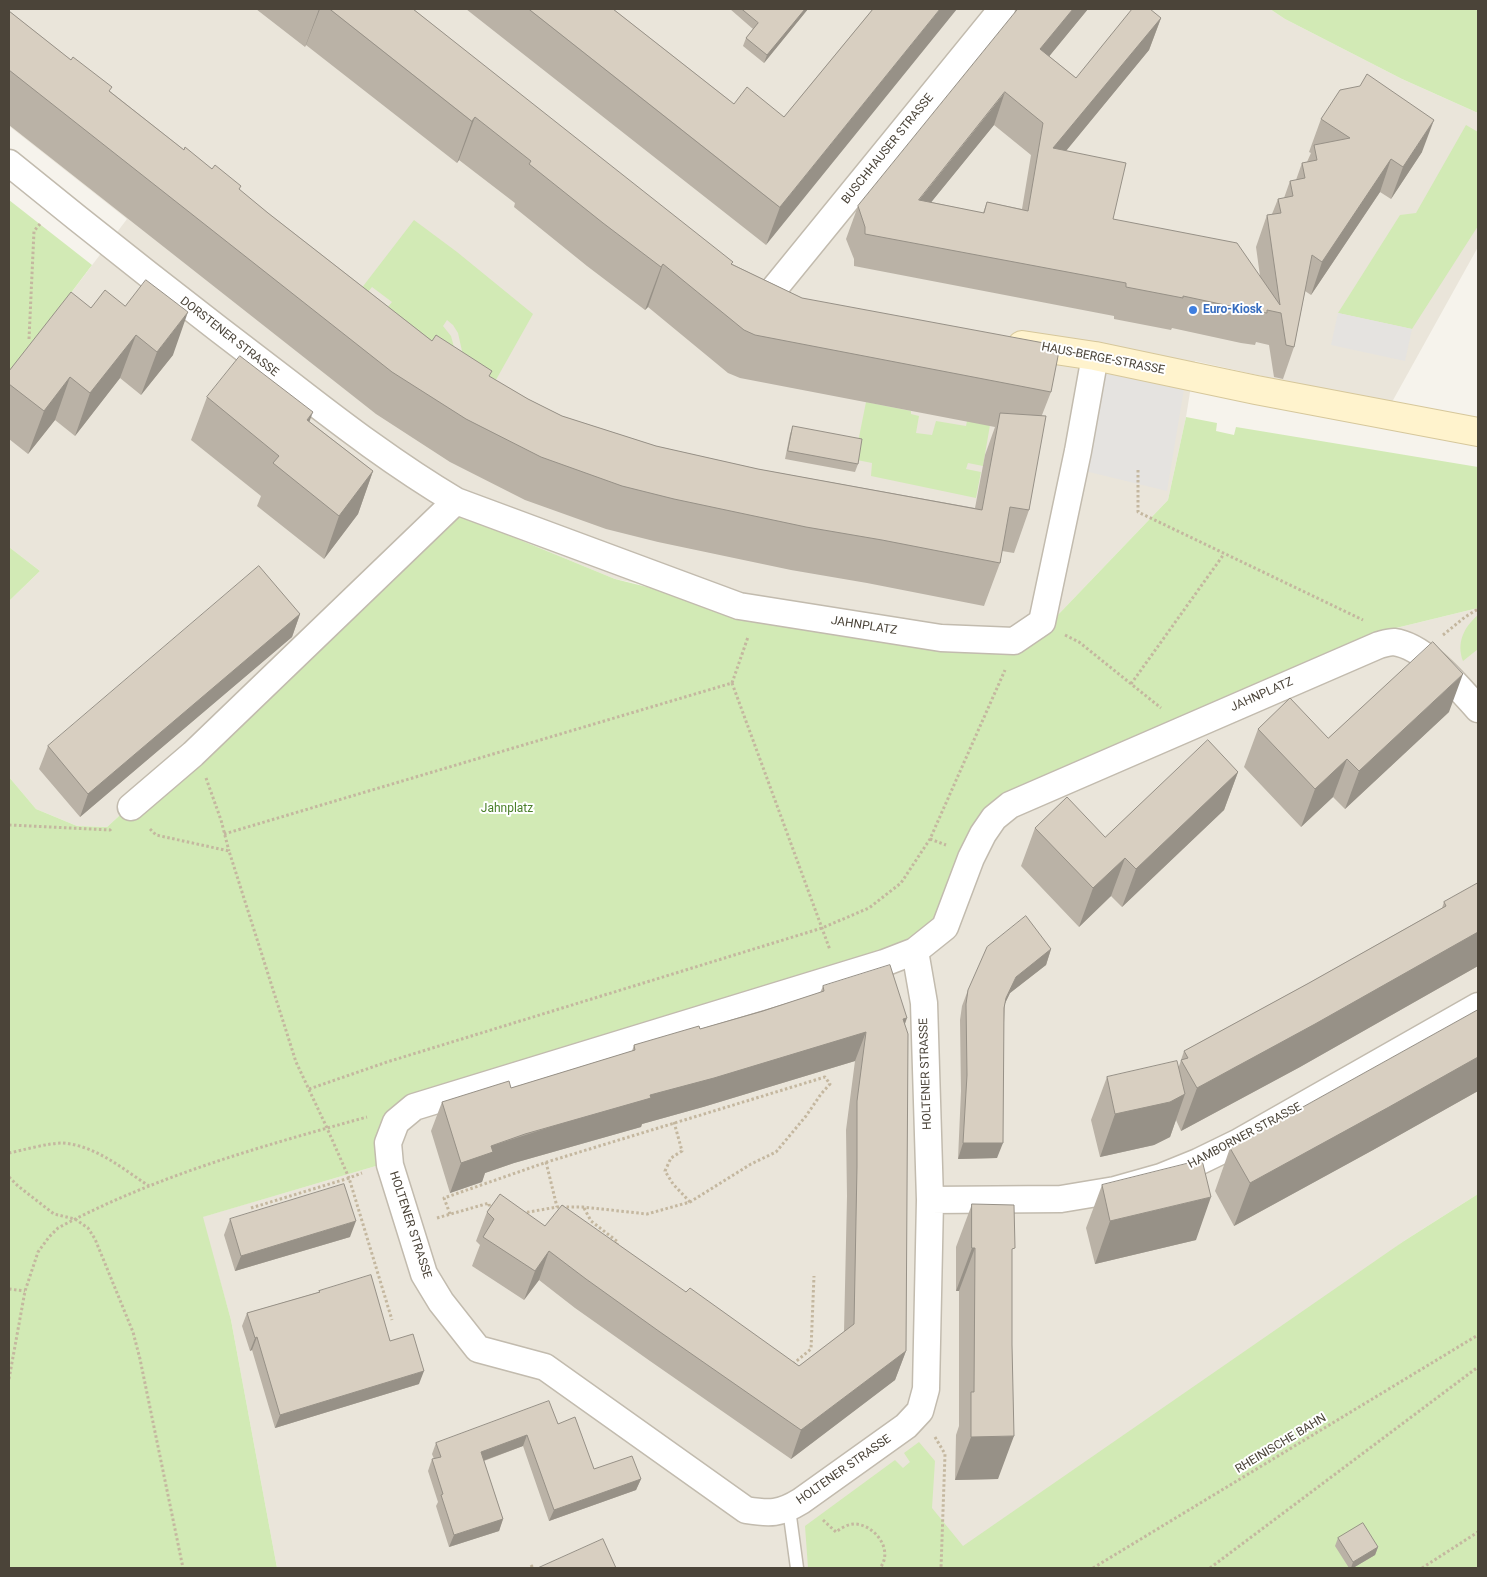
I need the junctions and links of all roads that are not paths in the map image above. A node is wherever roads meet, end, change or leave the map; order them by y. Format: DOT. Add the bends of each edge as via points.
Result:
graph roads {
  1 [pos="1002,9"];
  2 [pos="9,163"];
  3 [pos="764,284"];
  4 [pos="800,300"];
  5 [pos="1001,341"];
  6 [pos="1095,356"];
  7 [pos="1478,432"];
  8 [pos="456,501"];
  9 [pos="1478,709"];
  10 [pos="131,807"];
  11 [pos="915,951"];
  12 [pos="1478,1006"];
  13 [pos="396,1122"];
  14 [pos="930,1200"];
  15 [pos="795,1505"];
  16 [pos="797,1568"];
  1 -- 3 [label="street, BUSCHHAUSER STRASSE"];
  2 -- 8 [label="street, DORSTENER STRASSE" via="334,418 407,471"];
  3 -- 4 [label="main road"];
  5 -- 6 [label="main road, HAUS-BERGE-STRASSE"];
  6 -- 7 [label="main road, HAUS-BERGE-STRASSE"];
  6 -- 8 [label="street, JAHNPLATZ" via="1042,622 1014,641 941,638 739,606"];
  8 -- 10 [label="street" via="193,754"];
  9 -- 11 [label="street, JAHNPLATZ" via="1423,656 1393,642 1379,645 1010,805 994,818 983,834 944,927"];
  11 -- 13 [label="street, JAHNPLATZ" via="414,1107"];
  11 -- 14 [label="street, HOLTENER STRASSE" via="924,1003"];
  12 -- 14 [label="street, HAMBORNER STRASSE" via="1236,1143 1161,1177 1115,1190 1061,1199"];
  13 -- 15 [label="street, HOLTENER STRASSE" via="388,1143 390,1165 424,1274 441,1302 478,1349 545,1367 746,1510 767,1514"];
  14 -- 15 [label="street, HOLTENER STRASSE" via="926,1389 920,1411 906,1426"];
  15 -- 16 [label="lane"];
}
